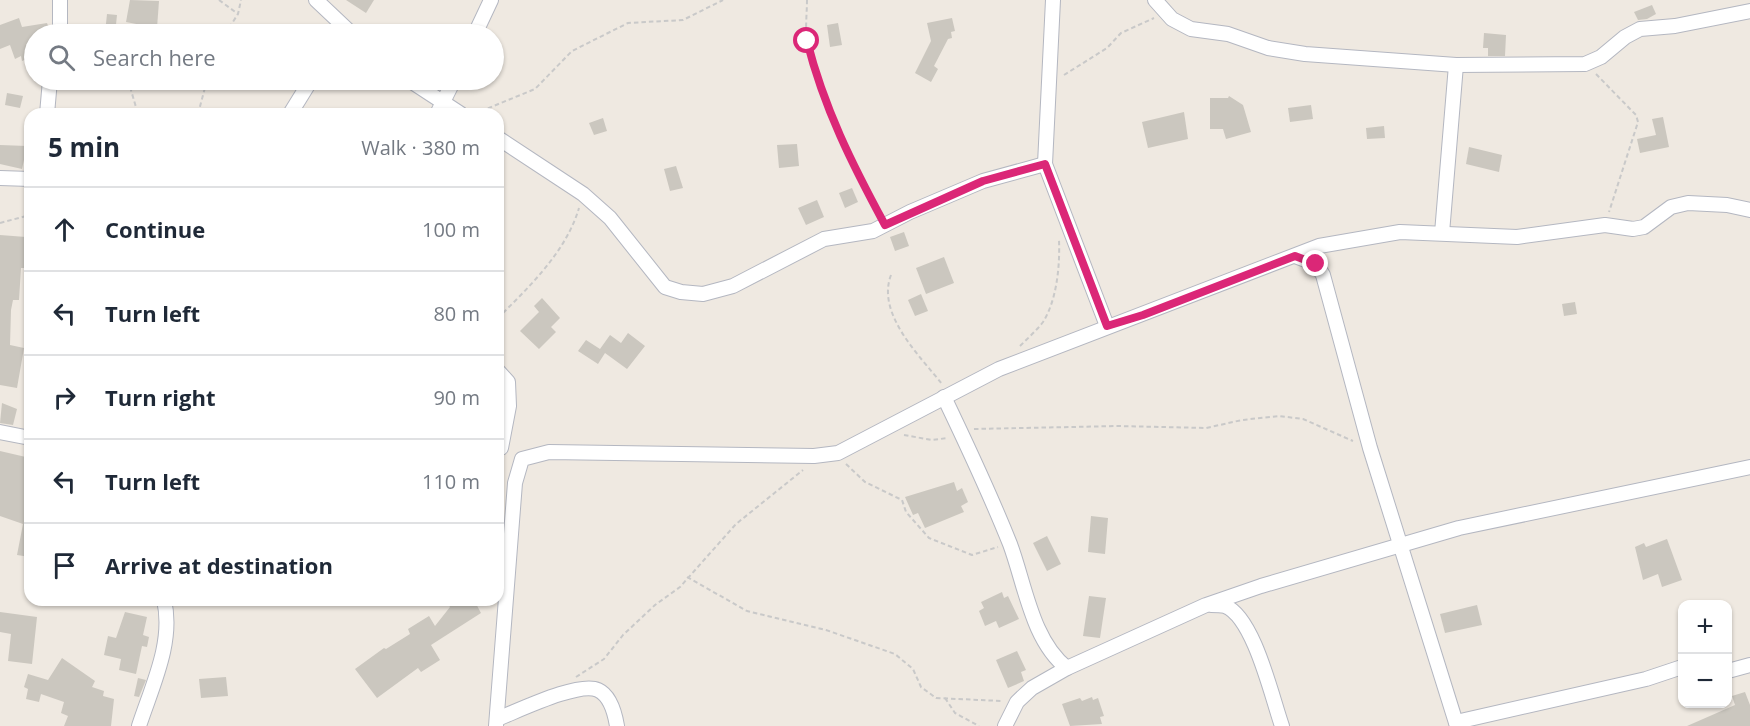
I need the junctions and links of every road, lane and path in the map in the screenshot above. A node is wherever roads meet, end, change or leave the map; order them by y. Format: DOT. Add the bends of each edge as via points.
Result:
graph roads {
  1 [pos="60,0"];
  2 [pos="219,0"];
  3 [pos="241,0"];
  4 [pos="316,0"];
  5 [pos="491,0"];
  6 [pos="723,0"];
  7 [pos="807,0"];
  8 [pos="1053,0"];
  9 [pos="1155,0"];
  10 [pos="1750,11"];
  11 [pos="1166,12"];
  12 [pos="238,14"];
  13 [pos="60,24"];
  14 [pos="232,24"];
  15 [pos="333,24"];
  16 [pos="480,24"];
  17 [pos="1585,64"];
  18 [pos="1456,65"];
  19 [pos="1058,82"];
  20 [pos="49,90"];
  21 [pos="131,90"];
  22 [pos="204,90"];
  23 [pos="305,90"];
  24 [pos="420,90"];
  25 [pos="449,90"];
  26 [pos="48,108"];
  27 [pos="136,108"];
  28 [pos="200,108"];
  29 [pos="294,108"];
  30 [pos="440,108"];
  31 [pos="489,108"];
  32 [pos="504,142"];
  33 [pos="1045,164"];
  34 [pos="0,178"];
  35 [pos="24,179"];
  36 [pos="583,194"];
  37 [pos="1750,210"];
  38 [pos="24,217"];
  39 [pos="0,223"];
  40 [pos="885,225"];
  41 [pos="1605,225"];
  42 [pos="1442,233"];
  43 [pos="1059,236"];
  44 [pos="1295,256"];
  45 [pos="891,275"];
  46 [pos="504,312"];
  47 [pos="1107,326"];
  48 [pos="999,369"];
  49 [pos="504,378"];
  50 [pos="947,395"];
  51 [pos="504,429"];
  52 [pos="960,430"];
  53 [pos="0,432"];
  54 [pos="24,437"];
  55 [pos="894,437"];
  56 [pos="966,444"];
  57 [pos="1370,448"];
  58 [pos="504,450"];
  59 [pos="838,453"];
  60 [pos="814,456"];
  61 [pos="522,459"];
  62 [pos="1750,467"];
  63 [pos="1010,545"];
  64 [pos="1401,545"];
  65 [pos="687,577"];
  66 [pos="1206,604"];
  67 [pos="166,606"];
  68 [pos="1750,665"];
  69 [pos="1067,668"];
  70 [pos="1678,669"];
  71 [pos="1732,670"];
  72 [pos="562,694"];
  73 [pos="945,698"];
  74 [pos="1017,702"];
  75 [pos="497,723"];
  76 [pos="1456,724"];
  77 [pos="139,726"];
  78 [pos="617,726"];
  79 [pos="979,726"];
  80 [pos="1005,726"];
  81 [pos="1282,726"];
  1 -- 13 [label="street"];
  2 -- 12 [label="path"];
  3 -- 12 [label="path"];
  4 -- 15 [label="street"];
  5 -- 16 [label="street"];
  6 -- 31 [label="path" via="683,20 628,23 572,51 535,89"];
  7 -- 40 [label="path" via="807,41 819,89 851,163"];
  8 -- 33 [label="street"];
  9 -- 11 [label="street"];
  10 -- 17 [label="street" via="1640,29"];
  11 -- 18 [label="street" via="1191,29 1228,34 1269,48"];
  11 -- 19 [label="path" via="1121,33 1107,48"];
  12 -- 14 [label="path"];
  17 -- 18 [label="street"];
  17 -- 41 [label="path" via="1638,122"];
  18 -- 42 [label="street"];
  20 -- 26 [label="street"];
  21 -- 27 [label="path"];
  22 -- 28 [label="path"];
  23 -- 29 [label="street"];
  24 -- 30 [label="street"];
  25 -- 30 [label="street"];
  32 -- 36 [label="street"];
  33 -- 40 [label="street" via="983,181"];
  33 -- 47 [label="street"];
  34 -- 35 [label="street"];
  36 -- 40 [label="street" via="610,218 665,287 681,292 703,294 733,286 824,239 873,231"];
  36 -- 46 [label="path" via="574,224 536,280"];
  37 -- 41 [label="street" via="1688,203 1671,207 1644,227"];
  38 -- 39 [label="path"];
  41 -- 42 [label="street" via="1517,237"];
  42 -- 44 [label="street" via="1400,232 1319,246"];
  43 -- 48 [label="path" via="1050,308 1043,322"];
  44 -- 47 [label="street"];
  44 -- 57 [label="street" via="1316,264 1323,275"];
  45 -- 50 [label="path" via="887,288 892,312"];
  47 -- 48 [label="street"];
  48 -- 50 [label="street"];
  49 -- 51 [label="street" via="508,382 509,406"];
  50 -- 52 [label="street"];
  50 -- 59 [label="street"];
  52 -- 56 [label="street"];
  52 -- 57 [label="path" via="1206,428 1279,416 1303,419"];
  53 -- 54 [label="street"];
  55 -- 56 [label="path" via="949,438"];
  56 -- 63 [label="street"];
  57 -- 64 [label="street"];
  58 -- 61 [label="street"];
  59 -- 60 [label="street"];
  59 -- 63 [label="path" via="865,482 902,500 906,512 929,538 972,555"];
  60 -- 61 [label="street" via="549,452"];
  60 -- 65 [label="path" via="800,473 736,524"];
  61 -- 75 [label="street" via="515,483"];
  62 -- 64 [label="street" via="1459,528"];
  63 -- 69 [label="street" via="1037,625 1056,660"];
  64 -- 66 [label="street"];
  64 -- 76 [label="street"];
  65 -- 72 [label="path" via="623,635 604,659 578,674"];
  65 -- 73 [label="path" via="747,611 826,630 895,654 913,669 921,687 936,698"];
  66 -- 69 [label="street"];
  66 -- 81 [label="street" via="1225,606 1239,618 1252,639"];
  67 -- 77 [label="street" via="167,638"];
  68 -- 71 [label="street"];
  69 -- 74 [label="street" via="1032,688"];
  70 -- 76 [label="street" via="1646,680"];
  72 -- 75 [label="street"];
  72 -- 78 [label="street" via="587,688 600,691 613,708"];
  73 -- 74 [label="path"];
  73 -- 79 [label="path" via="955,713"];
  74 -- 80 [label="street"];
}
